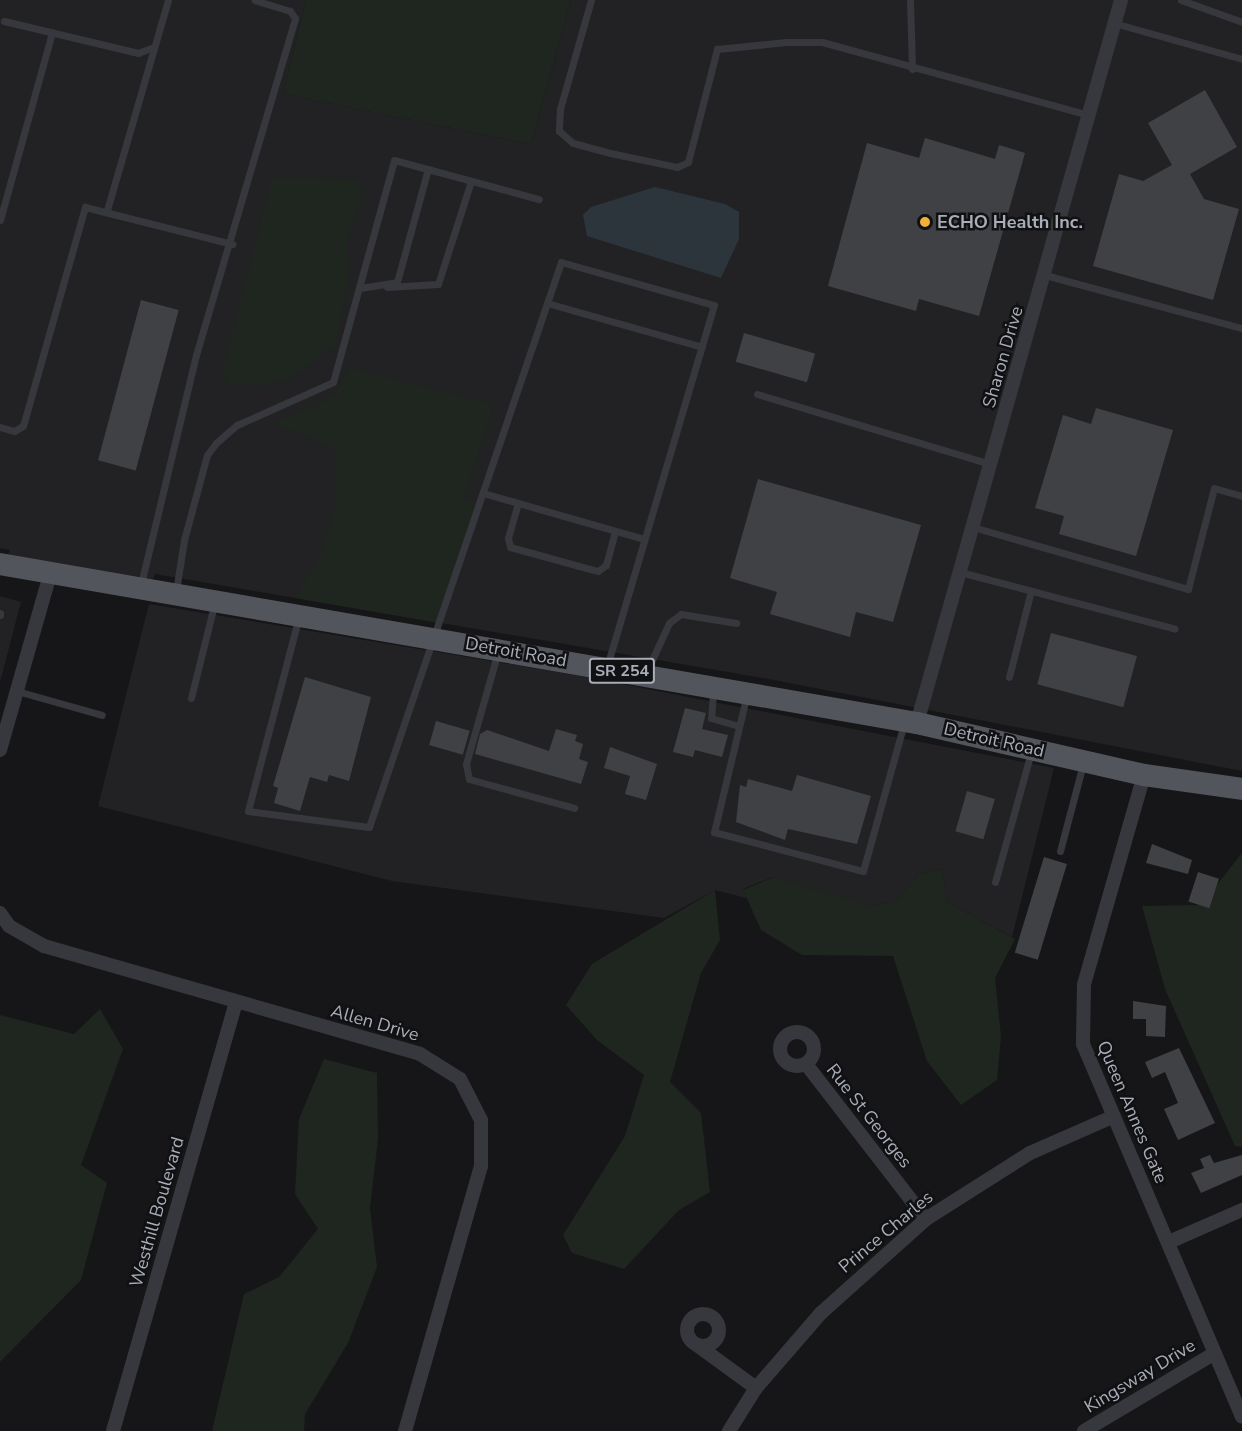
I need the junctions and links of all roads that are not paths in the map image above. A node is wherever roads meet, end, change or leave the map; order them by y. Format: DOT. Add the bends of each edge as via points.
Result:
graph roads {
  1 [pos="168,0"];
  2 [pos="255,0"];
  3 [pos="591,0"];
  4 [pos="910,0"];
  5 [pos="1121,0"];
  6 [pos="1181,0"];
  7 [pos="4,21"];
  8 [pos="1242,22"];
  9 [pos="1114,23"];
  10 [pos="52,32"];
  11 [pos="156,43"];
  12 [pos="1242,59"];
  13 [pos="912,69"];
  14 [pos="1088,115"];
  15 [pos="428,169"];
  16 [pos="471,181"];
  17 [pos="538,199"];
  18 [pos="107,210"];
  19 [pos="0,220"];
  20 [pos="232,244"];
  21 [pos="1045,275"];
  22 [pos="387,287"];
  23 [pos="360,288"];
  24 [pos="547,303"];
  25 [pos="1242,328"];
  26 [pos="702,347"];
  27 [pos="757,394"];
  28 [pos="0,427"];
  29 [pos="991,464"];
  30 [pos="483,493"];
  31 [pos="1242,496"];
  32 [pos="518,503"];
  33 [pos="973,527"];
  34 [pos="615,531"];
  35 [pos="645,539"];
  36 [pos="0,564"];
  37 [pos="51,571"];
  38 [pos="960,572"];
  39 [pos="141,587"];
  40 [pos="1031,591"];
  41 [pos="176,593"];
  42 [pos="215,600"];
  43 [pos="300,615"];
  44 [pos="736,623"];
  45 [pos="1175,630"];
  46 [pos="434,638"];
  47 [pos="499,650"];
  48 [pos="607,668"];
  49 [pos="645,675"];
  50 [pos="1009,677"];
  51 [pos="713,687"];
  52 [pos="17,691"];
  53 [pos="748,693"];
  54 [pos="191,698"];
  55 [pos="102,715"];
  56 [pos="4,722"];
  57 [pos="911,722"];
  58 [pos="740,726"];
  59 [pos="1032,749"];
  60 [pos="0,750"];
  61 [pos="1084,761"];
  62 [pos="1144,775"];
  63 [pos="1242,789"];
  64 [pos="574,808"];
  65 [pos="1060,851"];
  66 [pos="995,882"];
  67 [pos="0,913"];
  68 [pos="236,1002"];
  69 [pos="806,1064"];
  70 [pos="1112,1117"];
  71 [pos="1242,1210"];
  72 [pos="926,1219"];
  73 [pos="1169,1242"];
  74 [pos="697,1345"];
  75 [pos="1215,1353"];
  76 [pos="756,1388"];
  77 [pos="1242,1416"];
  78 [pos="113,1431"];
  79 [pos="405,1431"];
  80 [pos="729,1431"];
  81 [pos="1084,1431"];
  1 -- 11 [label="lane"];
  2 -- 20 [label="lane" via="290,11 295,18"];
  3 -- 13 [label="lane" via="560,109 559,131 573,143 677,167 688,162 717,49 822,42"];
  4 -- 13 [label="lane"];
  5 -- 9 [label="street, Sharon Drive"];
  6 -- 8 [label="lane"];
  7 -- 10 [label="lane"];
  9 -- 12 [label="lane"];
  9 -- 14 [label="street, Sharon Drive"];
  10 -- 11 [label="lane" via="138,53 152,52"];
  10 -- 19 [label="lane"];
  11 -- 18 [label="lane"];
  13 -- 14 [label="lane"];
  14 -- 21 [label="street, Sharon Drive"];
  15 -- 16 [label="lane"];
  15 -- 22 [label="lane" via="397,282"];
  15 -- 23 [label="lane" via="394,160"];
  16 -- 17 [label="lane"];
  16 -- 22 [label="lane" via="438,284"];
  18 -- 20 [label="lane"];
  18 -- 28 [label="lane" via="89,205 82,212 22,426 14,431"];
  20 -- 39 [label="lane" via="182,411"];
  21 -- 25 [label="lane"];
  21 -- 29 [label="street, Sharon Drive"];
  22 -- 23 [label="lane"];
  23 -- 41 [label="lane" via="333,382 237,425 207,455 184,540"];
  24 -- 26 [label="lane"];
  24 -- 26 [label="lane" via="561,262 714,305"];
  24 -- 30 [label="lane"];
  26 -- 35 [label="lane"];
  27 -- 29 [label="lane"];
  29 -- 33 [label="street, Sharon Drive"];
  30 -- 32 [label="lane"];
  30 -- 46 [label="lane"];
  31 -- 33 [label="lane" via="1214,488 1188,589"];
  32 -- 34 [label="lane"];
  32 -- 34 [label="lane" via="508,538 510,547 598,571 606,566"];
  33 -- 38 [label="street, Sharon Drive"];
  34 -- 35 [label="lane"];
  35 -- 48 [label="lane"];
  36 -- 37 [label="main road, Detroit Road / SR 254"];
  37 -- 39 [label="main road, Detroit Road / SR 254"];
  37 -- 52 [label="street"];
  38 -- 40 [label="lane"];
  38 -- 57 [label="street, Sharon Drive"];
  39 -- 41 [label="main road, Detroit Road / SR 254"];
  40 -- 45 [label="lane"];
  40 -- 50 [label="lane"];
  41 -- 42 [label="main road, Detroit Road / SR 254"];
  42 -- 43 [label="main road, Detroit Road / SR 254"];
  42 -- 54 [label="lane"];
  43 -- 46 [label="main road, Detroit Road / SR 254"];
  43 -- 46 [label="lane" via="248,811 369,827"];
  44 -- 49 [label="lane" via="688,612 681,614 669,623"];
  46 -- 47 [label="main road, Detroit Road / SR 254"];
  47 -- 48 [label="main road, Detroit Road / SR 254"];
  47 -- 64 [label="lane" via="466,764 469,779"];
  48 -- 49 [label="main road, Detroit Road / SR 254"];
  49 -- 51 [label="main road, Detroit Road / SR 254"];
  51 -- 53 [label="main road, Detroit Road / SR 254"];
  51 -- 58 [label="lane" via="711,718"];
  52 -- 55 [label="lane"];
  52 -- 56 [label="street"];
  53 -- 57 [label="main road, Detroit Road / SR 254"];
  53 -- 58 [label="lane"];
  56 -- 60 [label="street"];
  57 -- 58 [label="lane" via="863,871 714,832"];
  57 -- 59 [label="main road, Detroit Road / SR 254"];
  59 -- 61 [label="main road, Detroit Road / SR 254"];
  59 -- 66 [label="lane"];
  61 -- 62 [label="main road, Detroit Road / SR 254"];
  61 -- 65 [label="lane"];
  62 -- 63 [label="main road, Detroit Road / SR 254"];
  62 -- 70 [label="street, Queen Annes Gate" via="1084,984 1081,1016 1083,1044"];
  67 -- 68 [label="street, Allen Drive" via="9,926 44,946"];
  68 -- 78 [label="street, Westhill Boulevard"];
  68 -- 79 [label="street, Allen Drive" via="420,1054 460,1079 481,1120 481,1166"];
  69 -- 72 [label="street, Rue St Georges"];
  70 -- 72 [label="street, Prince Charles" via="1030,1153"];
  70 -- 73 [label="street, Queen Annes Gate"];
  71 -- 73 [label="street"];
  72 -- 76 [label="street, Prince Charles" via="821,1312"];
  73 -- 75 [label="street, Queen Annes Gate"];
  74 -- 76 [label="street"];
  75 -- 77 [label="street, Queen Annes Gate"];
  75 -- 81 [label="street, Kingsway Drive"];
  76 -- 80 [label="street, Prince Charles"];
}
